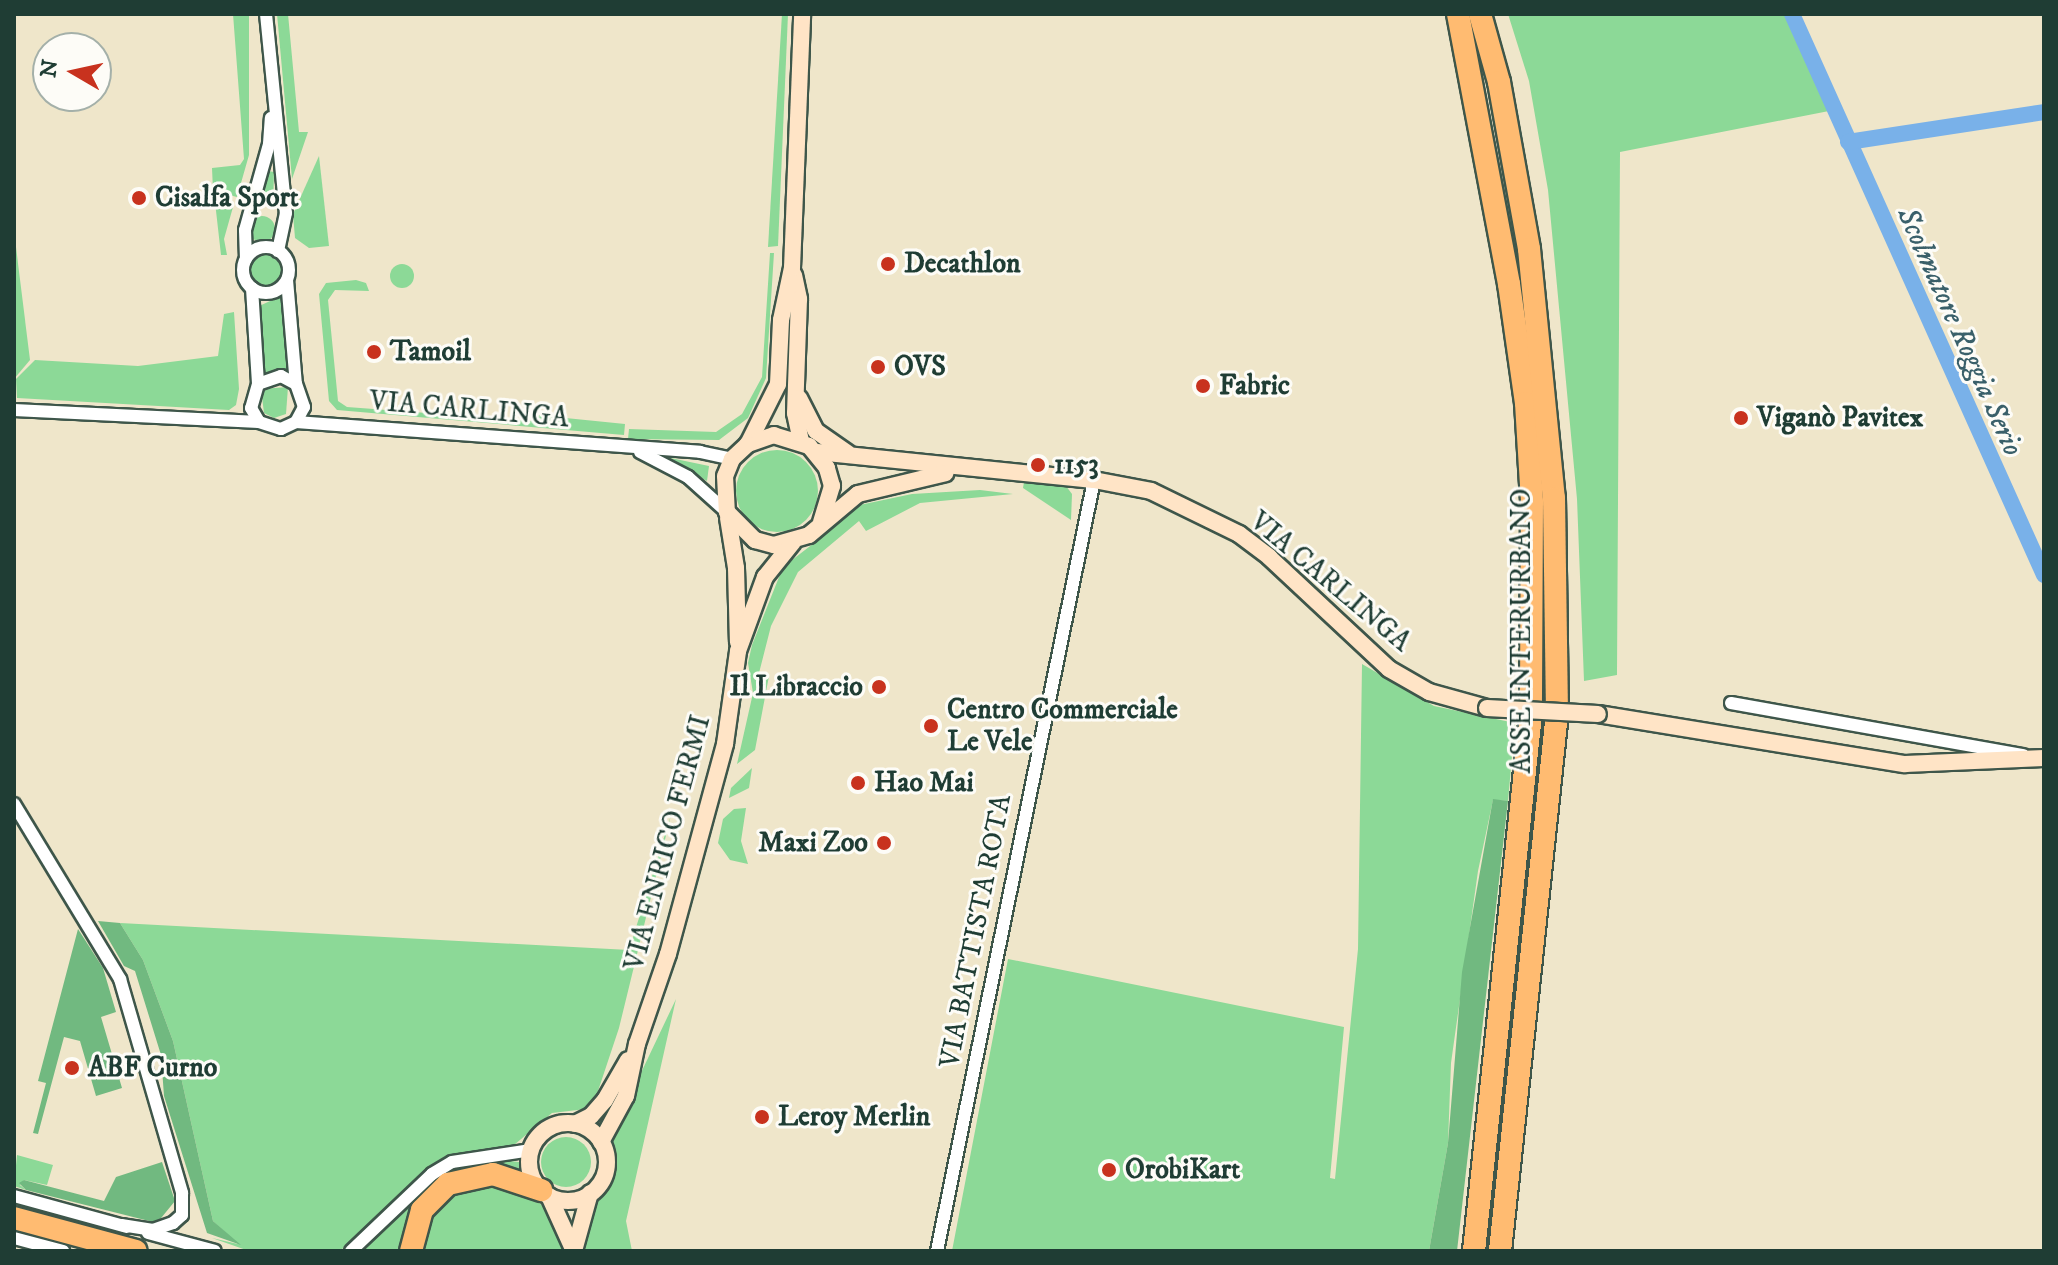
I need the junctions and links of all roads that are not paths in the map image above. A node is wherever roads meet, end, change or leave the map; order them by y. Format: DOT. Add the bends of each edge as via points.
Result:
graph roads {
  1 [pos="266,14"];
  2 [pos="802,14"];
  3 [pos="1458,14"];
  4 [pos="1480,14"];
  5 [pos="273,86"];
  6 [pos="278,251"];
  7 [pos="246,259"];
  8 [pos="792,268"];
  9 [pos="287,280"];
  10 [pos="252,288"];
  11 [pos="258,384"];
  12 [pos="296,384"];
  13 [pos="796,386"];
  14 [pos="14,410"];
  15 [pos="259,422"];
  16 [pos="296,422"];
  17 [pos="801,441"];
  18 [pos="748,444"];
  19 [pos="638,450"];
  20 [pos="817,452"];
  21 [pos="732,459"];
  22 [pos="864,460"];
  23 [pos="965,470"];
  24 [pos="1094,480"];
  25 [pos="727,512"];
  26 [pos="821,522"];
  27 [pos="793,542"];
  28 [pos="738,651"];
  29 [pos="1731,703"];
  30 [pos="2039,758"];
  31 [pos="14,804"];
  32 [pos="637,1044"];
  33 [pos="575,1124"];
  34 [pos="601,1142"];
  35 [pos="531,1150"];
  36 [pos="545,1193"];
  37 [pos="590,1193"];
  38 [pos="14,1196"];
  39 [pos="14,1218"];
  40 [pos="121,1225"];
  41 [pos="14,1238"];
  42 [pos="63,1251"];
  43 [pos="136,1251"];
  44 [pos="215,1251"];
  45 [pos="351,1251"];
  46 [pos="411,1251"];
  47 [pos="574,1251"];
  48 [pos="937,1251"];
  49 [pos="1474,1251"];
  50 [pos="1500,1251"];
  1 -- 5 [label="street"];
  2 -- 8 [label="street"];
  3 -- 49 [label="highway, ASSE INTERURBANO" via="1509,284 1526,403 1532,502 1531,714"];
  4 -- 50 [label="highway, ASSE INTERURBANO" via="1499,82 1529,249 1554,498 1557,713"];
  5 -- 6 [label="street" via="286,213"];
  5 -- 7 [label="street" via="269,144 245,230"];
  6 -- 7 [label="street" via="257,249"];
  6 -- 9 [label="street" via="288,266"];
  7 -- 10 [label="street" via="244,278"];
  8 -- 13 [label="street" via="799,299"];
  8 -- 18 [label="street" via="781,320 778,384"];
  9 -- 10 [label="street" via="272,292"];
  9 -- 12 [label="street"];
  10 -- 11 [label="street"];
  11 -- 12 [label="street" via="281,376"];
  11 -- 15 [label="street" via="251,408"];
  12 -- 16 [label="street" via="304,399"];
  13 -- 17 [label="street"];
  13 -- 22 [label="street, VIA CARLINGA" via="816,431 831,446"];
  14 -- 15 [label="street, VIA CARLINGA"];
  15 -- 16 [label="street, VIA CARLINGA" via="273,429"];
  16 -- 19 [label="street, VIA CARLINGA"];
  17 -- 18 [label="street" via="774,435"];
  17 -- 20 [label="street, VIA CARLINGA"];
  18 -- 21 [label="street"];
  19 -- 21 [label="street, VIA CARLINGA"];
  19 -- 25 [label="street, VIA CARLINGA" via="688,477"];
  20 -- 22 [label="street, VIA CARLINGA"];
  20 -- 26 [label="street" via="832,486"];
  21 -- 25 [label="street" via="725,476"];
  22 -- 23 [label="street, VIA CARLINGA"];
  23 -- 24 [label="street, VIA CARLINGA"];
  23 -- 26 [label="street, VIA CARLINGA" via="858,494"];
  24 -- 30 [label="street, VIA CARLINGA, bridge" via="1151,491 1239,534 1389,669 1429,692 1487,708 1598,714 1905,764"];
  24 -- 48 [label="street, VIA BATTISTA ROTA"];
  25 -- 27 [label="street, VIA CARLINGA" via="755,540"];
  25 -- 28 [label="street, VIA ENRICO FERMI" via="736,568"];
  26 -- 27 [label="street, VIA CARLINGA"];
  27 -- 28 [label="street, VIA ENRICO FERMI" via="765,577"];
  28 -- 32 [label="street, VIA ENRICO FERMI" via="725,744 668,954"];
  29 -- 30 [label="street"];
  31 -- 40 [label="street" via="120,979 182,1193 182,1215 157,1229"];
  32 -- 33 [label="street, VIA ENRICO FERMI" via="605,1100"];
  32 -- 34 [label="street, VIA ENRICO FERMI" via="626,1096"];
  33 -- 34 [label="street"];
  33 -- 35 [label="street, VIA ENRICO FERMI" via="553,1126"];
  34 -- 37 [label="street, VIA ENRICO FERMI" via="604,1176"];
  35 -- 36 [label="street, VIA ENRICO FERMI" via="530,1172"];
  35 -- 45 [label="street" via="452,1162 432,1174"];
  36 -- 37 [label="street" via="570,1201"];
  36 -- 46 [label="highway" via="493,1174 448,1184 422,1210"];
  36 -- 47 [label="street, VIA ENRICO FERMI"];
  37 -- 47 [label="street, VIA ENRICO FERMI"];
  38 -- 40 [label="street"];
  39 -- 43 [label="highway"];
  40 -- 44 [label="street"];
  41 -- 42 [label="street"];
}
